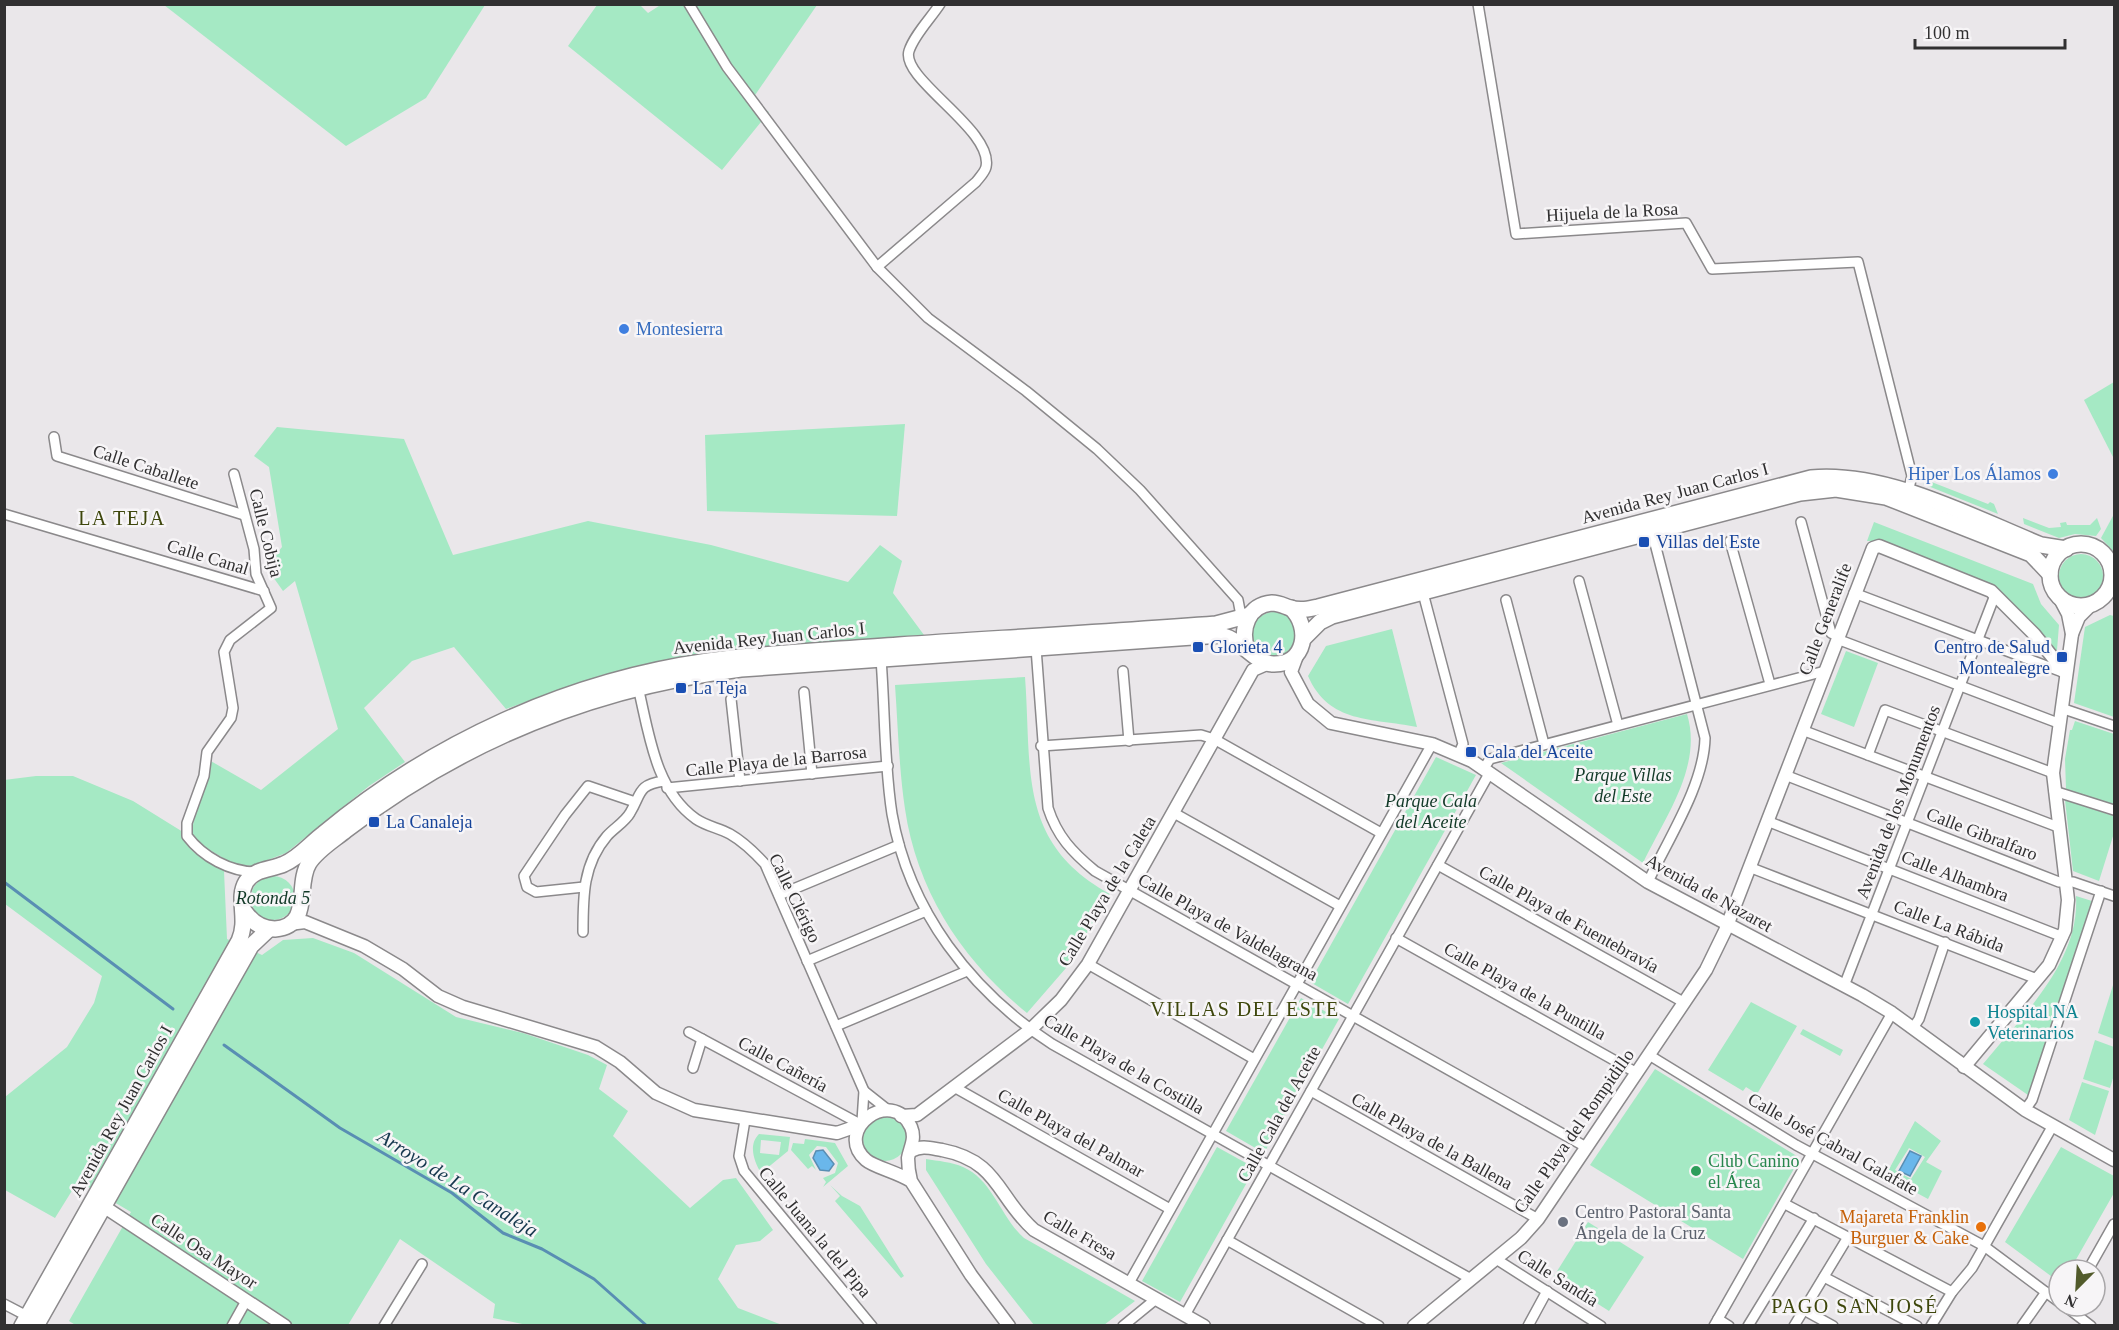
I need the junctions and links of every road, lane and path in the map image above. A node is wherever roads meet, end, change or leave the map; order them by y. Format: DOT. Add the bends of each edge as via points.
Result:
graph roads {
  1 [pos="689,4"];
  2 [pos="940,4"];
  3 [pos="1478,4"];
  4 [pos="878,267"];
  5 [pos="54,437"];
  6 [pos="234,474"];
  7 [pos="1908,492"];
  8 [pos="4,514"];
  9 [pos="244,515"];
  10 [pos="1802,522"];
  11 [pos="1652,532"];
  12 [pos="1730,541"];
  13 [pos="2066,549"];
  14 [pos="2113,568"];
  15 [pos="2050,574"];
  16 [pos="1580,581"];
  17 [pos="264,591"];
  18 [pos="1423,593"];
  19 [pos="1854,593"];
  20 [pos="1995,595"];
  21 [pos="2059,597"];
  22 [pos="2104,598"];
  23 [pos="1238,600"];
  24 [pos="1506,600"];
  25 [pos="1290,608"];
  26 [pos="1249,617"];
  27 [pos="2072,634"];
  28 [pos="1838,637"];
  29 [pos="1978,641"];
  30 [pos="1301,645"];
  31 [pos="1036,648"];
  32 [pos="1249,651"];
  33 [pos="881,659"];
  34 [pos="1272,664"];
  35 [pos="1253,670"];
  36 [pos="1123,671"];
  37 [pos="1825,671"];
  38 [pos="1291,672"];
  39 [pos="2066,674"];
  40 [pos="1770,684"];
  41 [pos="638,687"];
  42 [pos="1960,687"];
  43 [pos="804,692"];
  44 [pos="731,699"];
  45 [pos="1697,704"];
  46 [pos="2061,708"];
  47 [pos="2058,723"];
  48 [pos="1618,725"];
  49 [pos="2115,726"];
  50 [pos="1802,730"];
  51 [pos="1943,732"];
  52 [pos="1214,739"];
  53 [pos="1129,741"];
  54 [pos="1432,744"];
  55 [pos="1544,744"];
  56 [pos="1041,746"];
  57 [pos="1868,754"];
  58 [pos="1458,755"];
  59 [pos="888,766"];
  60 [pos="1487,770"];
  61 [pos="2053,773"];
  62 [pos="812,774"];
  63 [pos="1785,775"];
  64 [pos="1925,777"];
  65 [pos="740,781"];
  66 [pos="666,785"];
  67 [pos="2054,791"];
  68 [pos="635,802"];
  69 [pos="2115,810"];
  70 [pos="1174,813"];
  71 [pos="1767,821"];
  72 [pos="1908,823"];
  73 [pos="2058,827"];
  74 [pos="1382,833"];
  75 [pos="899,845"];
  76 [pos="1438,865"];
  77 [pos="228,867"];
  78 [pos="1749,867"];
  79 [pos="1890,869"];
  80 [pos="265,870"];
  81 [pos="1647,882"];
  82 [pos="2066,882"];
  83 [pos="584,888"];
  84 [pos="302,890"];
  85 [pos="1130,891"];
  86 [pos="2101,891"];
  87 [pos="242,892"];
  88 [pos="779,895"];
  89 [pos="2115,896"];
  90 [pos="1340,906"];
  91 [pos="926,911"];
  92 [pos="245,912"];
  93 [pos="1873,914"];
  94 [pos="303,916"];
  95 [pos="1726,925"];
  96 [pos="269,929"];
  97 [pos="583,932"];
  98 [pos="2063,937"];
  99 [pos="1396,938"];
  100 [pos="1945,942"];
  101 [pos="807,961"];
  102 [pos="1088,964"];
  103 [pos="967,971"];
  104 [pos="2037,979"];
  105 [pos="1296,985"];
  106 [pos="1844,986"];
  107 [pos="1685,1003"];
  108 [pos="1892,1013"];
  109 [pos="1353,1016"];
  110 [pos="836,1026"];
  111 [pos="1913,1028"];
  112 [pos="1030,1030"];
  113 [pos="689,1032"];
  114 [pos="702,1039"];
  115 [pos="1649,1055"];
  116 [pos="1254,1059"];
  117 [pos="1964,1067"];
  118 [pos="693,1068"];
  119 [pos="1637,1073"];
  120 [pos="954,1087"];
  121 [pos="864,1091"];
  122 [pos="1311,1091"];
  123 [pos="888,1110"];
  124 [pos="2025,1110"];
  125 [pos="917,1114"];
  126 [pos="901,1116"];
  127 [pos="745,1120"];
  128 [pos="861,1123"];
  129 [pos="2052,1127"];
  130 [pos="837,1133"];
  131 [pos="912,1133"];
  132 [pos="1212,1134"];
  133 [pos="923,1146"];
  134 [pos="857,1147"];
  135 [pos="1586,1147"];
  136 [pos="910,1152"];
  137 [pos="1813,1154"];
  138 [pos="2115,1160"];
  139 [pos="1269,1166"];
  140 [pos="886,1167"];
  141 [pos="911,1181"];
  142 [pos="1785,1204"];
  143 [pos="103,1206"];
  144 [pos="1170,1209"];
  145 [pos="1814,1218"];
  146 [pos="1538,1219"];
  147 [pos="2115,1224"];
  148 [pos="1848,1237"];
  149 [pos="1227,1240"];
  150 [pos="1984,1246"];
  151 [pos="2095,1258"];
  152 [pos="1496,1259"];
  153 [pos="422,1264"];
  154 [pos="1824,1277"];
  155 [pos="1471,1279"];
  156 [pos="1129,1283"];
  157 [pos="1548,1291"];
  158 [pos="1952,1292"];
  159 [pos="2046,1292"];
  160 [pos="1156,1299"];
  161 [pos="246,1301"];
  162 [pos="4,1304"];
  163 [pos="1804,1310"];
  164 [pos="1185,1315"];
  165 [pos="1716,1322"];
  166 [pos="33,1323"];
  167 [pos="232,1326"];
  168 [pos="285,1326"];
  169 [pos="384,1326"];
  170 [pos="872,1326"];
  171 [pos="1009,1326"];
  172 [pos="1123,1326"];
  173 [pos="1204,1326"];
  174 [pos="1379,1326"];
  175 [pos="1413,1326"];
  176 [pos="1528,1326"];
  177 [pos="1601,1326"];
  178 [pos="1729,1326"];
  179 [pos="1748,1326"];
  180 [pos="1794,1326"];
  181 [pos="1833,1326"];
  182 [pos="1917,1326"];
  183 [pos="1931,1326"];
  184 [pos="2022,1326"];
  1 -- 4 [label="street" via="727,67"];
  2 -- 4 [label="street" via="909,52 910,64 974,136 985,154 986,167 976,182"];
  3 -- 7 [label="street, Hijuela de la Rosa" via="1516,234 1686,223 1712,269 1858,262 1912,476"];
  4 -- 23 [label="street" via="928,318 1097,449 1140,490"];
  5 -- 9 [label="street, Calle Caballete" via="57,456"];
  6 -- 9 [label="street, Calle Cobija"];
  7 -- 13 [label="main road, Avenida Rey Juan Carlos I" via="2041,545"];
  7 -- 25 [label="main road, Avenida Rey Juan Carlos I" via="1859,478 1811,478 1318,607"];
  8 -- 17 [label="street, Calle Canal"];
  9 -- 17 [label="street, Calle Cobija" via="254,549 256,574"];
  10 -- 28 [label="street" via="1831,633"];
  11 -- 15 [label="main road, Avenida Rey Juan Carlos I" via="1800,493 1861,491 1896,500 2031,554"];
  11 -- 18 [label="main road, Avenida Rey Juan Carlos I"];
  11 -- 45 [label="street"];
  12 -- 40 [label="street"];
  13 -- 14 [label="main road, Avenida Rey Juan Carlos I" via="2090,546 2099,550"];
  13 -- 15 [label="main road" via="2054,560"];
  14 -- 22 [label="main road, Avenida Rey Juan Carlos I"];
  15 -- 21 [label="main road, Avenida Rey Juan Carlos I"];
  16 -- 48 [label="street"];
  17 -- 77 [label="street, Calle Cobija" via="271,608 230,639 224,652 233,708 231,718 207,752 204,776 187,823 187,836 192,843"];
  18 -- 30 [label="main road, Avenida Rey Juan Carlos I" via="1332,616 1320,622"];
  18 -- 58 [label="street" via="1463,744"];
  19 -- 20 [label="street, Calle Generalife" via="1870,552 1879,546"];
  19 -- 28 [label="street, Calle Generalife"];
  19 -- 29 [label="street"];
  20 -- 29 [label="street, Avenida de los Monumentos"];
  20 -- 39 [label="street, Calle Generalife"];
  21 -- 22 [label="main road" via="2077,606"];
  21 -- 27 [label="street"];
  22 -- 27 [label="street" via="2079,617"];
  23 -- 26 [label="street"];
  23 -- 26 [label="street"];
  24 -- 55 [label="street"];
  25 -- 26 [label="main road, Avenida Rey Juan Carlos I" via="1271,603"];
  25 -- 30 [label="main road" via="1303,624"];
  26 -- 32 [label="main road"];
  26 -- 80 [label="main road, Avenida Rey Juan Carlos I" via="1216,624 740,657 646,673 549,702 467,738 373,795 288,863"];
  27 -- 39 [label="street"];
  28 -- 37 [label="street, Calle Generalife"];
  28 -- 42 [label="street"];
  29 -- 39 [label="street"];
  29 -- 42 [label="street, Avenida de los Monumentos"];
  30 -- 34 [label="main road, Avenida Rey Juan Carlos I" via="1291,659"];
  30 -- 38 [label="street"];
  31 -- 32 [label="main road, Avenida Rey Juan Carlos I" via="1221,635"];
  31 -- 33 [label="main road, Avenida Rey Juan Carlos I"];
  31 -- 56 [label="street, Calle Playa de Valdelagrana"];
  32 -- 34 [label="main road, Avenida Rey Juan Carlos I"];
  32 -- 35 [label="street"];
  33 -- 41 [label="main road, Avenida Rey Juan Carlos I" via="741,669"];
  33 -- 59 [label="street, Calle Playa de la Costilla"];
  34 -- 35 [label="street"];
  34 -- 38 [label="street"];
  35 -- 52 [label="street, Calle Playa de la Caleta"];
  36 -- 53 [label="street"];
  37 -- 40 [label="street"];
  37 -- 50 [label="street, Calle Generalife"];
  38 -- 54 [label="street, Avenida de Nazaret" via="1308,704 1331,723"];
  39 -- 46 [label="street"];
  40 -- 45 [label="street"];
  41 -- 66 [label="street, Calle Clérigo"];
  41 -- 84 [label="main road, Avenida Rey Juan Carlos I" via="524,725 420,779 371,811 315,856 305,870"];
  42 -- 47 [label="street"];
  42 -- 51 [label="street, Avenida de los Monumentos"];
  43 -- 62 [label="street"];
  44 -- 65 [label="street"];
  45 -- 48 [label="street"];
  45 -- 81 [label="street" via="1705,738 1702,766"];
  46 -- 47 [label="street"];
  46 -- 49 [label="street"];
  47 -- 61 [label="street"];
  48 -- 55 [label="street"];
  50 -- 57 [label="street"];
  50 -- 63 [label="street, Calle Generalife"];
  51 -- 57 [label="street" via="1885,710"];
  51 -- 61 [label="street"];
  51 -- 64 [label="street, Avenida de los Monumentos"];
  52 -- 53 [label="street" via="1201,735"];
  52 -- 70 [label="street, Calle Playa de la Caleta"];
  52 -- 74 [label="street"];
  53 -- 56 [label="street"];
  54 -- 58 [label="street, Avenida de Nazaret"];
  54 -- 74 [label="street"];
  55 -- 60 [label="street" via="1490,759"];
  56 -- 85 [label="street, Calle Playa de Valdelagrana" via="1047,808 1054,828 1070,850 1095,871"];
  57 -- 64 [label="street"];
  58 -- 60 [label="street, Avenida de Nazaret"];
  59 -- 62 [label="street, Calle Playa de la Barrosa"];
  59 -- 75 [label="street, Calle Playa de la Costilla"];
  60 -- 76 [label="street, Calle Cala del Aceite"];
  60 -- 81 [label="street, Avenida de Nazaret"];
  61 -- 67 [label="street"];
  62 -- 65 [label="street, Calle Playa de la Barrosa"];
  63 -- 71 [label="street, Calle Generalife"];
  63 -- 72 [label="street, Calle Gibralfaro"];
  64 -- 72 [label="street, Avenida de los Monumentos"];
  64 -- 73 [label="street"];
  65 -- 66 [label="street, Calle Playa de la Barrosa"];
  66 -- 68 [label="street" via="649,784"];
  66 -- 88 [label="street, Calle Clérigo" via="681,807 699,821 747,845 765,864"];
  67 -- 69 [label="street"];
  67 -- 73 [label="street"];
  68 -- 83 [label="street" via="630,814 595,853"];
  68 -- 83 [label="street" via="588,786 524,876 526,887 536,892"];
  70 -- 85 [label="street, Calle Playa de la Caleta"];
  70 -- 90 [label="street"];
  71 -- 78 [label="street, Calle Generalife"];
  71 -- 79 [label="street, Calle Alhambra"];
  72 -- 79 [label="street, Avenida de los Monumentos"];
  72 -- 82 [label="street, Calle Gibralfaro"];
  73 -- 82 [label="street"];
  74 -- 90 [label="street"];
  75 -- 88 [label="street"];
  75 -- 91 [label="street, Calle Playa de la Costilla"];
  76 -- 99 [label="street, Calle Cala del Aceite"];
  76 -- 107 [label="street, Calle Playa de Fuentebravía"];
  77 -- 80 [label="street, Calle Cobija" via="242,872"];
  77 -- 87 [label="street, Calle Cobija"];
  78 -- 93 [label="street, Calle La Rábida"];
  78 -- 95 [label="street, Calle Generalife"];
  79 -- 93 [label="street, Avenida de los Monumentos"];
  79 -- 98 [label="street, Calle Alhambra"];
  80 -- 84 [label="main road" via="291,874"];
  80 -- 87 [label="main road, Avenida Rey Juan Carlos I" via="246,882"];
  81 -- 95 [label="street, Avenida de Nazaret"];
  82 -- 86 [label="street, Calle Gibralfaro"];
  82 -- 98 [label="street" via="2068,914"];
  83 -- 97 [label="street"];
  84 -- 94 [label="main road, Avenida Rey Juan Carlos I"];
  85 -- 102 [label="street, Calle Playa de la Caleta"];
  85 -- 105 [label="street, Calle Playa de Valdelagrana"];
  86 -- 89 [label="street, Calle Gibralfaro"];
  86 -- 124 [label="street" via="2032,1100"];
  87 -- 92 [label="main road, Avenida Rey Juan Carlos I"];
  88 -- 101 [label="street, Calle Clérigo"];
  90 -- 105 [label="street"];
  91 -- 101 [label="street"];
  91 -- 103 [label="street, Calle Playa de la Costilla"];
  92 -- 96 [label="main road" via="251,920"];
  92 -- 166 [label="main road, Avenida Rey Juan Carlos I" via="239,940"];
  93 -- 100 [label="street, Calle La Rábida"];
  93 -- 106 [label="street, Avenida de los Monumentos"];
  94 -- 96 [label="main road"];
  94 -- 127 [label="street" via="403,969 438,996 596,1047 656,1093 694,1110"];
  95 -- 106 [label="street, Avenida de Nazaret"];
  95 -- 107 [label="street, Calle Playa del Rompidillo" via="1706,970"];
  96 -- 143 [label="main road, Avenida Rey Juan Carlos I" via="250,946"];
  98 -- 104 [label="street"];
  99 -- 109 [label="street, Calle Cala del Aceite"];
  99 -- 119 [label="street, Calle Playa de la Puntilla"];
  100 -- 104 [label="street, Calle La Rábida"];
  100 -- 111 [label="street"];
  101 -- 110 [label="street, Calle Clérigo"];
  102 -- 112 [label="street, Calle Playa de la Caleta"];
  102 -- 116 [label="street"];
  103 -- 110 [label="street"];
  103 -- 112 [label="street, Calle Playa de la Costilla"];
  104 -- 117 [label="street"];
  105 -- 109 [label="street, Calle Playa de Valdelagrana"];
  105 -- 116 [label="street"];
  106 -- 108 [label="street, Avenida de Nazaret"];
  107 -- 115 [label="street, Calle Playa del Rompidillo"];
  108 -- 111 [label="street, Avenida de Nazaret"];
  108 -- 137 [label="street"];
  109 -- 122 [label="street, Calle Cala del Aceite"];
  109 -- 135 [label="street, Calle Playa de Valdelagrana"];
  110 -- 121 [label="street, Calle Clérigo"];
  111 -- 117 [label="street, Avenida de Nazaret"];
  112 -- 120 [label="street, Calle Playa de la Caleta"];
  112 -- 132 [label="street, Calle Playa de la Costilla"];
  113 -- 114 [label="street, Calle Cañería"];
  114 -- 118 [label="street"];
  114 -- 128 [label="street, Calle Cañería"];
  115 -- 119 [label="street, Calle Playa del Rompidillo"];
  115 -- 137 [label="street, Calle José Cabral Galafate"];
  116 -- 132 [label="street"];
  117 -- 124 [label="street, Avenida de Nazaret"];
  119 -- 135 [label="street, Calle Playa del Rompidillo"];
  120 -- 125 [label="street, Calle Playa de la Caleta"];
  120 -- 144 [label="street, Calle Playa del Palmar"];
  121 -- 123 [label="street, Calle Clérigo"];
  121 -- 128 [label="street, Calle Clérigo"];
  122 -- 139 [label="street, Calle Cala del Aceite"];
  122 -- 146 [label="street, Calle Playa de la Ballena"];
  123 -- 126 [label="street"];
  123 -- 128 [label="street" via="869,1114"];
  124 -- 129 [label="street, Avenida de Nazaret"];
  125 -- 126 [label="street, Calle Playa de la Caleta"];
  125 -- 131 [label="street"];
  126 -- 131 [label="street"];
  127 -- 130 [label="street"];
  127 -- 170 [label="street, Calle Juana la del Pipa" via="740,1156 744,1171"];
  128 -- 130 [label="street"];
  128 -- 134 [label="street"];
  129 -- 138 [label="street, Avenida de Nazaret"];
  129 -- 150 [label="street"];
  130 -- 134 [label="street"];
  131 -- 133 [label="street"];
  131 -- 136 [label="street"];
  132 -- 139 [label="street, Calle Playa de la Costilla"];
  132 -- 144 [label="street"];
  133 -- 136 [label="street"];
  133 -- 156 [label="street, Calle Fresa" via="962,1154 978,1162 1034,1230"];
  134 -- 140 [label="street" via="868,1162"];
  135 -- 146 [label="street, Calle Playa del Rompidillo"];
  136 -- 140 [label="street" via="903,1161"];
  136 -- 141 [label="street"];
  137 -- 142 [label="street"];
  137 -- 150 [label="street, Calle José Cabral Galafate"];
  139 -- 149 [label="street, Calle Cala del Aceite"];
  139 -- 155 [label="street, Calle Playa de la Costilla"];
  140 -- 141 [label="street"];
  141 -- 171 [label="street"];
  142 -- 145 [label="street"];
  142 -- 165 [label="street"];
  143 -- 161 [label="street, Calle Osa Mayor"];
  143 -- 166 [label="main road, Avenida Rey Juan Carlos I"];
  144 -- 156 [label="street"];
  145 -- 148 [label="street"];
  145 -- 179 [label="street"];
  146 -- 152 [label="street, Calle Playa del Rompidillo"];
  147 -- 151 [label="street"];
  148 -- 154 [label="street"];
  148 -- 158 [label="street"];
  149 -- 164 [label="street, Calle Cala del Aceite"];
  149 -- 174 [label="street"];
  150 -- 158 [label="street"];
  150 -- 159 [label="street, Calle José Cabral Galafate"];
  152 -- 155 [label="street, Calle Playa del Rompidillo"];
  152 -- 157 [label="street, Calle Sandía"];
  153 -- 169 [label="street"];
  154 -- 163 [label="street"];
  154 -- 182 [label="street"];
  155 -- 175 [label="street, Calle Playa del Rompidillo"];
  156 -- 160 [label="street, Calle Fresa"];
  157 -- 176 [label="street"];
  157 -- 177 [label="street, Calle Sandía"];
  158 -- 183 [label="street"];
  159 -- 184 [label="street"];
  160 -- 164 [label="street, Calle Fresa"];
  160 -- 172 [label="street"];
  161 -- 167 [label="street"];
  161 -- 168 [label="street, Calle Osa Mayor"];
  162 -- 166 [label="street"];
  163 -- 180 [label="street"];
  163 -- 181 [label="street"];
  164 -- 173 [label="street, Calle Fresa"];
  165 -- 178 [label="street"];
}
